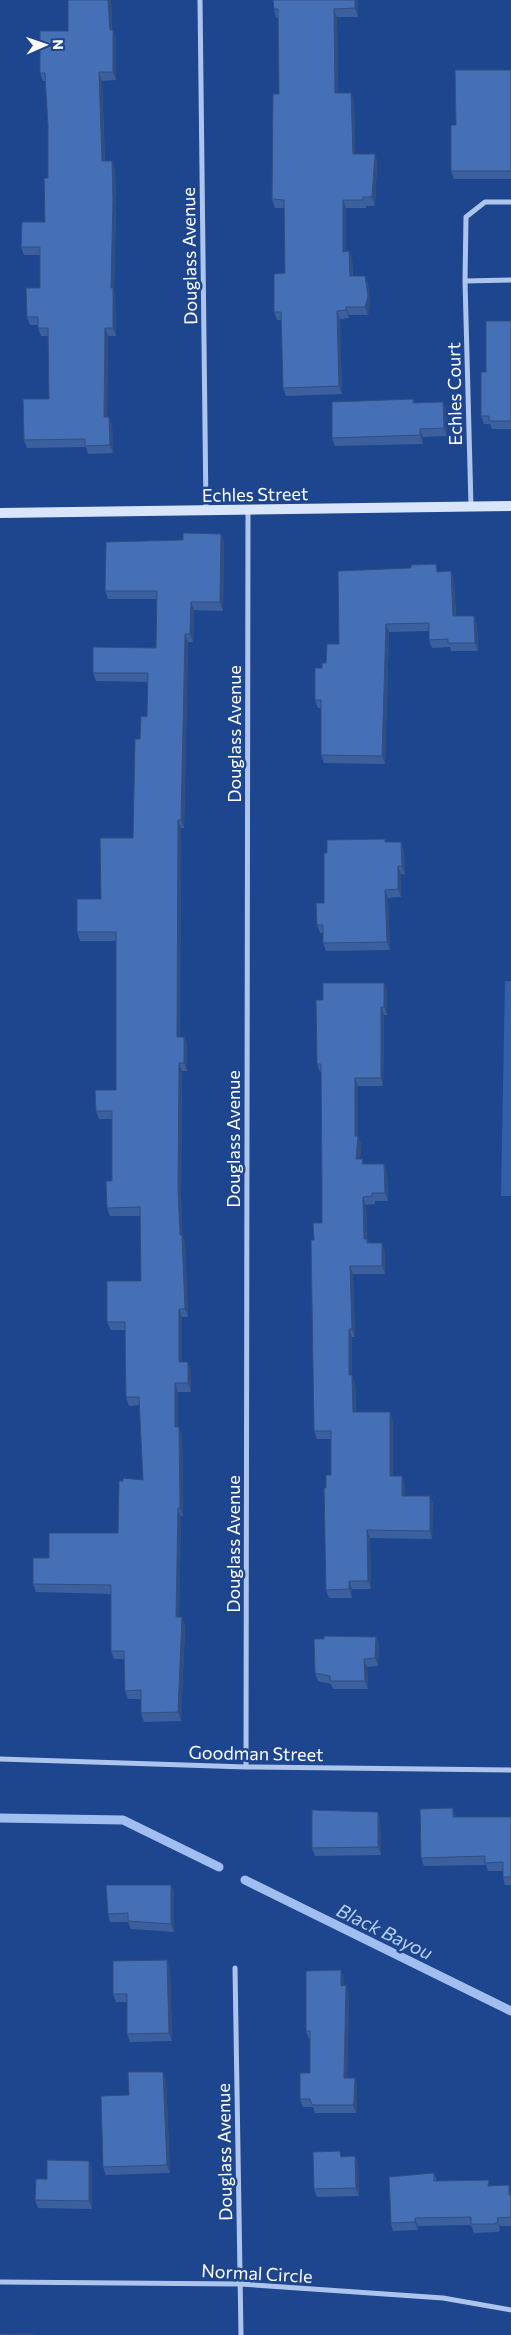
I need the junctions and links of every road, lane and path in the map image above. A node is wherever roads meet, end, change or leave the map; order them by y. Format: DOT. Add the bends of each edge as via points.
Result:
graph roads {
  1 [pos="200,0"];
  2 [pos="511,202"];
  3 [pos="465,280"];
  4 [pos="511,280"];
  5 [pos="511,506"];
  6 [pos="471,507"];
  7 [pos="206,511"];
  8 [pos="248,511"];
  9 [pos="0,513"];
  10 [pos="0,1759"];
  11 [pos="246,1767"];
  12 [pos="511,1770"];
  13 [pos="235,1968"];
  14 [pos="0,2282"];
  15 [pos="240,2284"];
  16 [pos="511,2310"];
  17 [pos="240,2335"];
  1 -- 7 [label="street, Douglass Avenue"];
  2 -- 3 [label="street, Echles Court" via="485,202 466,217"];
  3 -- 4 [label="street"];
  3 -- 6 [label="street, Echles Court"];
  5 -- 6 [label="street, Echles Street"];
  6 -- 8 [label="street, Echles Street"];
  7 -- 8 [label="street, Echles Street"];
  7 -- 9 [label="street, Echles Street"];
  8 -- 11 [label="street, Douglass Avenue"];
  10 -- 11 [label="street, Goodman Street"];
  11 -- 12 [label="street, Goodman Street"];
  13 -- 15 [label="street, Douglass Avenue"];
  14 -- 15 [label="street, Normal Circle"];
  15 -- 16 [label="street, Normal Circle" via="443,2298"];
  15 -- 17 [label="street, Douglass Avenue"];
}
